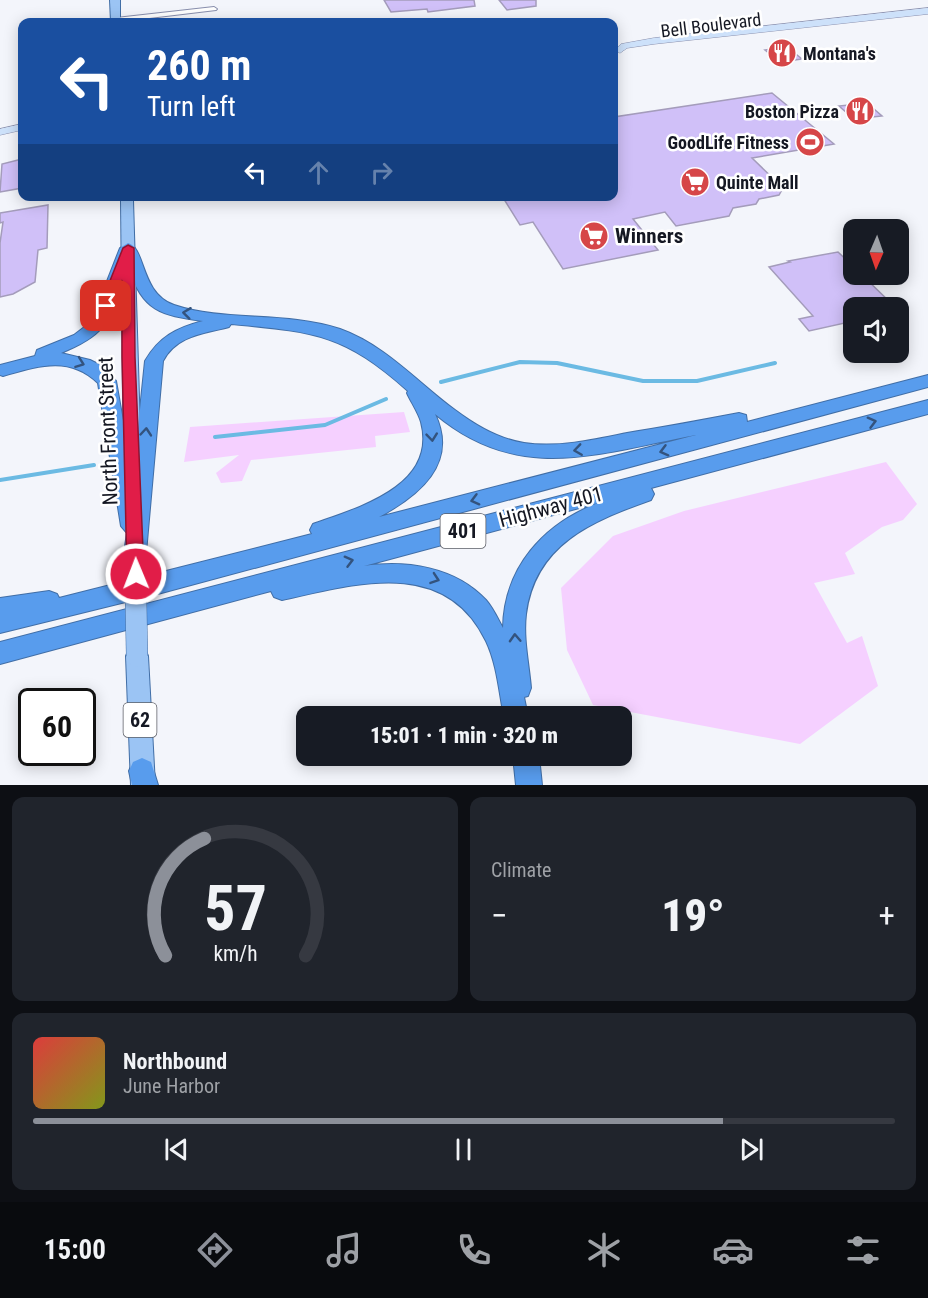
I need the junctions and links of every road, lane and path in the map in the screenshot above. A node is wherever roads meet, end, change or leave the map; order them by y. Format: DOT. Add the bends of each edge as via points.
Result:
graph roads {
  1 [pos="115,0"];
  2 [pos="214,9"];
  3 [pos="928,11"];
  4 [pos="116,18"];
  5 [pos="140,18"];
  6 [pos="618,50"];
  7 [pos="18,130"];
  8 [pos="0,132"];
  9 [pos="126,201"];
  10 [pos="128,248"];
  11 [pos="266,321"];
  12 [pos="2,371"];
  13 [pos="928,381"];
  14 [pos="411,383"];
  15 [pos="883,393"];
  16 [pos="928,407"];
  17 [pos="816,438"];
  18 [pos="135,553"];
  19 [pos="184,577"];
  20 [pos="154,585"];
  21 [pos="0,608"];
  22 [pos="0,623"];
  23 [pos="110,624"];
  24 [pos="79,632"];
  25 [pos="0,653"];
  26 [pos="0,661"];
  27 [pos="513,706"];
  28 [pos="521,706"];
  29 [pos="143,780"];
  1 -- 4 [label="main road"];
  2 -- 5 [label="street"];
  3 -- 6 [label="main road, Bell Boulevard" via="692,44"];
  7 -- 8 [label="main road"];
  9 -- 10 [label="main road, North Front Street / 62"];
  11 -- 10 [label="highway, one-way" via="187,314 160,306 151,300"];
  10 -- 12 [label="highway" via="98,325 69,344"];
  10 -- 18 [label="main road, North Front Street / 62"];
  11 -- 14 [label="highway" via="301,325 350,340 380,357"];
  18 -- 11 [label="highway, one-way" via="152,372 158,352 174,338 200,327"];
  12 -- 18 [label="highway, one-way" via="62,358 83,362 106,381"];
  13 -- 15 [label="highway, Highway 401 / 401"];
  15 -- 14 [label="highway, one-way" via="593,447 544,452 485,439"];
  14 -- 19 [label="highway, one-way" via="426,410 433,435 429,465 412,486 339,524"];
  15 -- 19 [label="highway, Highway 401 / 401, one-way"];
  17 -- 16 [label="highway, Highway 401 / 401, one-way"];
  23 -- 17 [label="highway, Highway 401 / 401, one-way"];
  28 -- 17 [label="highway, one-way" via="515,642 517,603 528,571 549,542 569,526 601,510"];
  18 -- 29 [label="main road, 62, bridge"];
  19 -- 20 [label="highway, Highway 401 / 401"];
  20 -- 21 [label="highway"];
  20 -- 22 [label="highway, Highway 401 / 401"];
  23 -- 24 [label="highway, Highway 401 / 401"];
  23 -- 27 [label="highway, one-way" via="358,575 424,575 457,588 483,614 496,639"];
  24 -- 25 [label="highway, Highway 401 / 401"];
  24 -- 26 [label="highway"];
}
